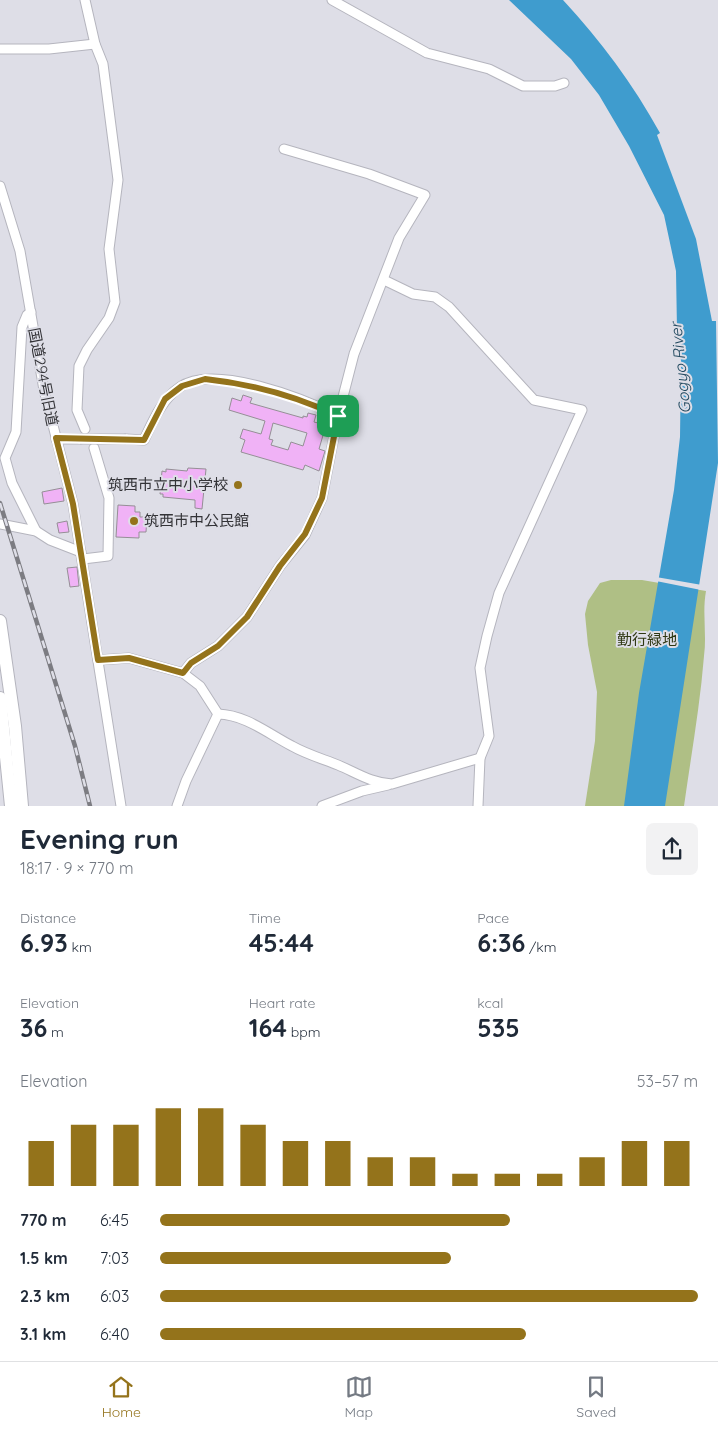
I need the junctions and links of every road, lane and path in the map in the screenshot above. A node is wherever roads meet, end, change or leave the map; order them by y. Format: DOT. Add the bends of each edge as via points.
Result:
graph roads {
  1 [pos="85,0"];
  2 [pos="332,0"];
  3 [pos="95,44"];
  4 [pos="0,49"];
  5 [pos="564,83"];
  6 [pos="284,149"];
  7 [pos="0,186"];
  8 [pos="384,280"];
  9 [pos="31,312"];
  10 [pos="338,416"];
  11 [pos="85,429"];
  12 [pos="56,438"];
  13 [pos="94,448"];
  14 [pos="0,524"];
  15 [pos="36,531"];
  16 [pos="82,556"];
  17 [pos="0,622"];
  18 [pos="98,660"];
  19 [pos="183,673"];
  20 [pos="0,698"];
  21 [pos="218,714"];
  22 [pos="480,758"];
  23 [pos="392,784"];
  24 [pos="11,806"];
  25 [pos="22,806"];
  26 [pos="121,806"];
  27 [pos="177,806"];
  28 [pos="322,806"];
  29 [pos="478,806"];
  1 -- 3 [label="street"];
  2 -- 5 [label="street" via="428,53 489,69 523,86"];
  3 -- 4 [label="street" via="49,49"];
  3 -- 11 [label="street" via="104,64 118,180 109,250 115,302 109,318 79,366 77,410"];
  6 -- 8 [label="street" via="370,174 425,195 399,238"];
  7 -- 9 [label="street, 国道294号旧道" via="20,251"];
  8 -- 10 [label="street" via="354,354"];
  8 -- 22 [label="street" via="413,294 435,297 449,307 534,400 582,410 499,593 480,668 488,736"];
  9 -- 12 [label="street, 国道294号旧道"];
  9 -- 15 [label="street" via="22,326 16,432 6,458 17,494"];
  10 -- 12 [label="street, bridge" via="280,392 237,382 205,379 182,386 165,399 144,440"];
  10 -- 19 [label="street" via="322,498 305,534 247,617 218,646 191,663"];
  12 -- 16 [label="street, 国道294号旧道"];
  13 -- 16 [label="street" via="109,498 108,556"];
  14 -- 15 [label="street"];
  15 -- 16 [label="street"];
  16 -- 18 [label="street, 国道294号旧道"];
  17 -- 25 [label="highway" via="15,726"];
  18 -- 19 [label="street" via="129,658"];
  18 -- 26 [label="street, 国道294号旧道"];
  19 -- 21 [label="street" via="200,686"];
  20 -- 24 [label="highway"];
  21 -- 23 [label="street" via="243,718 293,747 368,781"];
  21 -- 27 [label="street"];
  22 -- 23 [label="street"];
  22 -- 29 [label="street"];
  23 -- 28 [label="street"];
}
